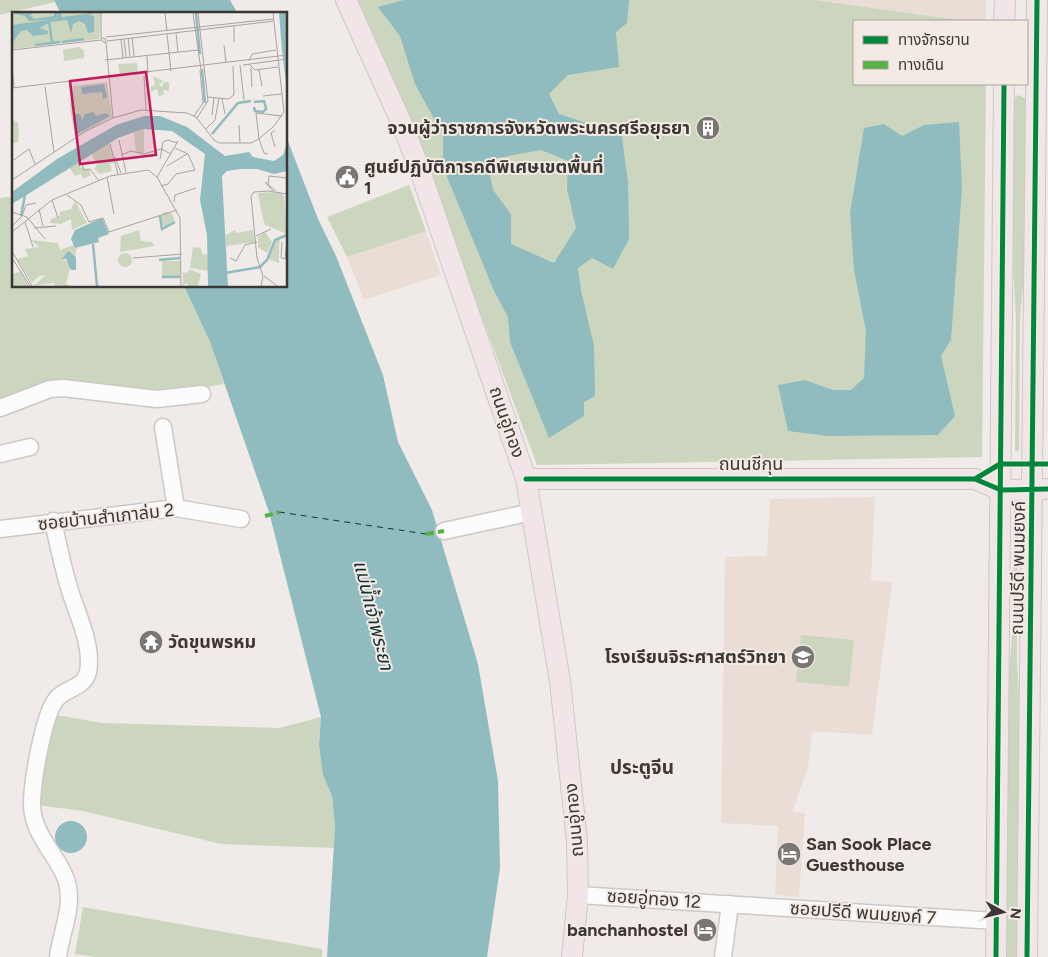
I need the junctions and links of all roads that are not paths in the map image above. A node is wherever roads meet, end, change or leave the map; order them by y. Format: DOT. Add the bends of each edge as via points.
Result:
graph roads {
  1 [pos="346,0"];
  2 [pos="1005,0"];
  3 [pos="1037,0"];
  4 [pos="1004,20"];
  5 [pos="1004,87"];
  6 [pos="1036,92"];
  7 [pos="202,394"];
  8 [pos="0,408"];
  9 [pos="163,427"];
  10 [pos="30,447"];
  11 [pos="0,454"];
  12 [pos="1000,464"];
  13 [pos="1040,464"];
  14 [pos="526,479"];
  15 [pos="975,479"];
  16 [pos="1001,490"];
  17 [pos="1040,490"];
  18 [pos="176,508"];
  19 [pos="532,512"];
  20 [pos="241,519"];
  21 [pos="53,521"];
  22 [pos="0,529"];
  23 [pos="444,531"];
  24 [pos="578,895"];
  25 [pos="730,904"];
  26 [pos="996,921"];
  27 [pos="58,957"];
  28 [pos="572,957"];
  29 [pos="723,957"];
  30 [pos="996,957"];
  31 [pos="1028,957"];
  1 -- 14 [label="main road, ถนนอู่ทอง" via="412,149"];
  2 -- 4 [label="main road"];
  3 -- 6 [label="main road, ถนนปรีดี พนมยงค์"];
  5 -- 6 [label="main road" via="1024,86"];
  5 -- 12 [label="main road, ถนนปรีดี พนมยงค์"];
  6 -- 13 [label="main road, ถนนปรีดี พนมยงค์"];
  7 -- 8 [label="street" via="156,399 64,388 50,389"];
  9 -- 18 [label="street"];
  10 -- 11 [label="street"];
  12 -- 13 [label="main road"];
  12 -- 15 [label="main road"];
  12 -- 16 [label="main road, ถนนปรีดี พนมยงค์"];
  13 -- 17 [label="main road, ถนนปรีดี พนมยงค์"];
  14 -- 15 [label="main road, ถนนชีกุน"];
  14 -- 19 [label="main road, ถนนอู่ทอง"];
  15 -- 16 [label="main road, ถนนชีกุน"];
  16 -- 17 [label="main road, ถนนชีกุน"];
  16 -- 26 [label="main road, ถนนปรีดี พนมยงค์"];
  17 -- 31 [label="main road, ถนนปรีดี พนมยงค์"];
  18 -- 20 [label="street, ซอยบ้านสำเภาล่ม 2"];
  18 -- 21 [label="street, ซอยบ้านสำเภาล่ม 2"];
  19 -- 23 [label="street"];
  19 -- 24 [label="main road, ถนนอู่ทอง" via="560,681 577,841"];
  21 -- 22 [label="street, ซอยบ้านสำเภาล่ม 2"];
  21 -- 27 [label="street" via="88,657 84,682 56,699 50,711 32,804 39,834 66,880 68,918 60,939"];
  24 -- 25 [label="street, ซอยอู่ทอง 12"];
  24 -- 28 [label="main road, ถนนอู่ทอง"];
  25 -- 26 [label="street, ซอยปรีดี พนมยงค์ 7"];
  25 -- 29 [label="street"];
  26 -- 30 [label="main road, ถนนปรีดี พนมยงค์"];
}
